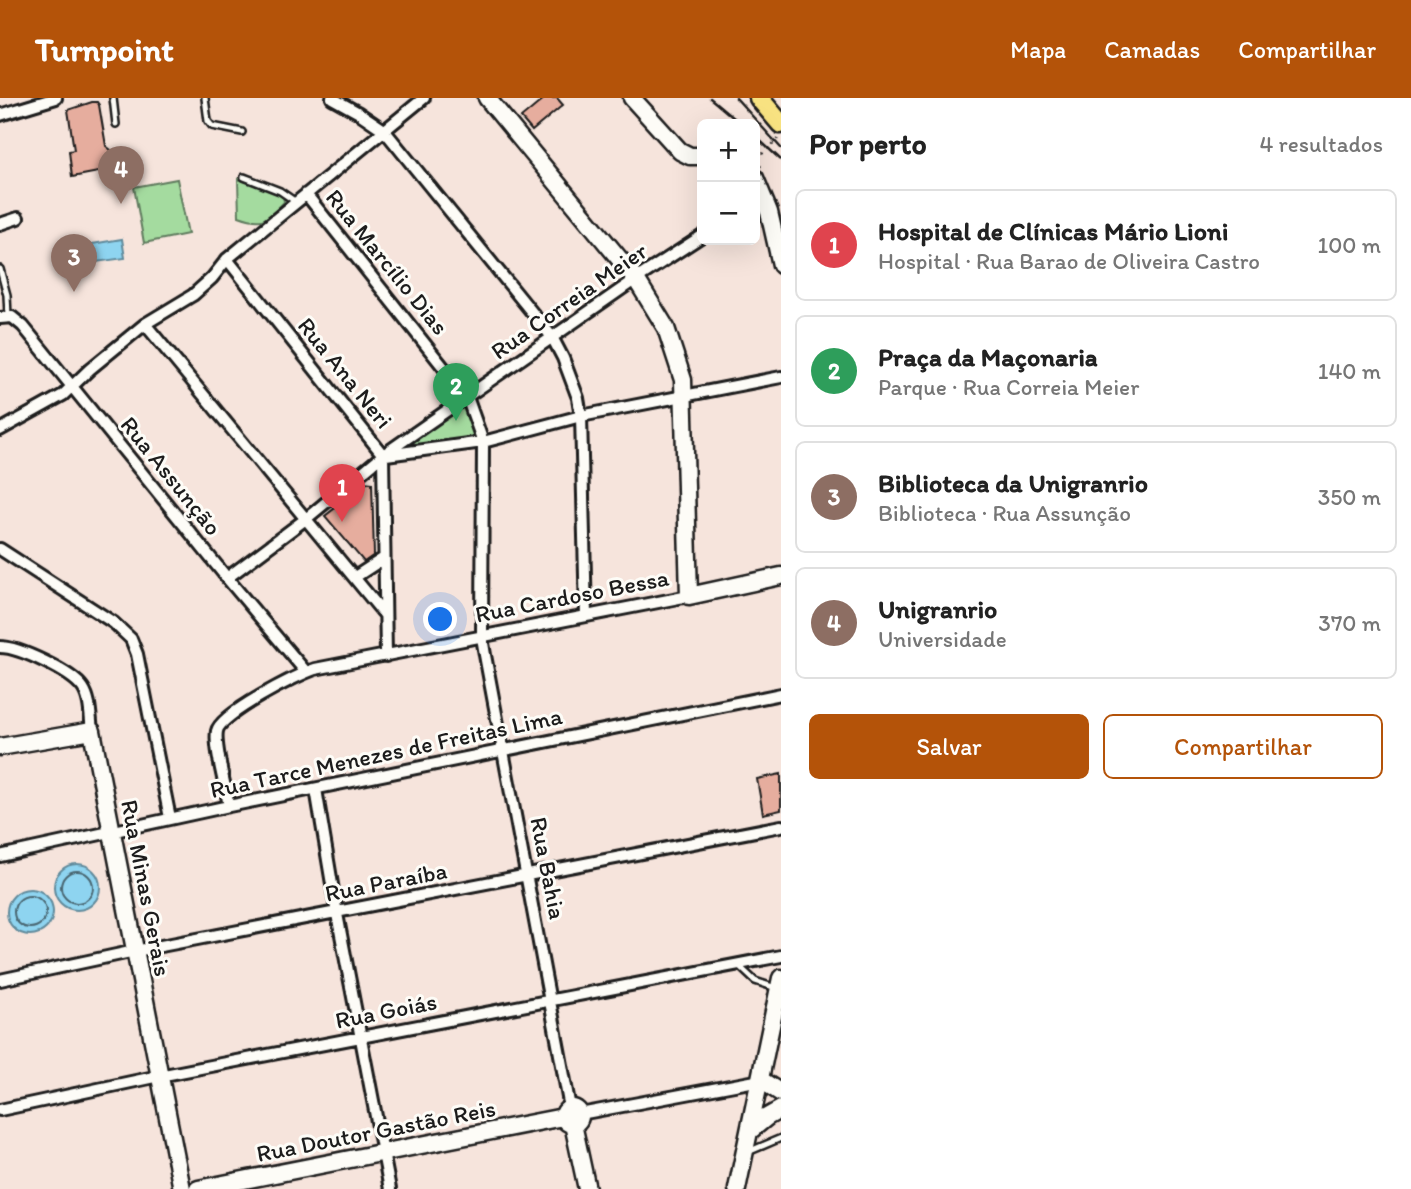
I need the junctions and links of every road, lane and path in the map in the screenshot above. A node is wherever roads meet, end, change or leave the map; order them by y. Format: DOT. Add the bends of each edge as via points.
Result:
graph roads {
  1 [pos="56,98"];
  2 [pos="113,98"];
  3 [pos="205,98"];
  4 [pos="332,98"];
  5 [pos="425,98"];
  6 [pos="487,98"];
  7 [pos="632,98"];
  8 [pos="760,98"];
  9 [pos="0,115"];
  10 [pos="116,124"];
  11 [pos="384,130"];
  12 [pos="242,132"];
  13 [pos="780,132"];
  14 [pos="760,155"];
  15 [pos="697,156"];
  16 [pos="244,177"];
  17 [pos="306,194"];
  18 [pos="760,201"];
  19 [pos="296,202"];
  20 [pos="18,218"];
  21 [pos="0,224"];
  22 [pos="697,239"];
  23 [pos="228,259"];
  24 [pos="781,265"];
  25 [pos="0,269"];
  26 [pos="636,279"];
  27 [pos="3,297"];
  28 [pos="4,317"];
  29 [pos="145,324"];
  30 [pos="552,337"];
  31 [pos="781,377"];
  32 [pos="71,387"];
  33 [pos="684,394"];
  34 [pos="467,397"];
  35 [pos="582,416"];
  36 [pos="0,430"];
  37 [pos="483,442"];
  38 [pos="383,455"];
  39 [pos="307,518"];
  40 [pos="0,549"];
  41 [pos="384,558"];
  42 [pos="781,576"];
  43 [pos="355,577"];
  44 [pos="227,578"];
  45 [pos="689,596"];
  46 [pos="384,615"];
  47 [pos="586,616"];
  48 [pos="482,637"];
  49 [pos="0,647"];
  50 [pos="386,656"];
  51 [pos="306,672"];
  52 [pos="781,694"];
  53 [pos="92,731"];
  54 [pos="0,747"];
  55 [pos="502,750"];
  56 [pos="316,789"];
  57 [pos="229,806"];
  58 [pos="170,818"];
  59 [pos="781,826"];
  60 [pos="111,832"];
  61 [pos="0,856"];
  62 [pos="526,876"];
  63 [pos="337,914"];
  64 [pos="135,951"];
  65 [pos="781,956"];
  66 [pos="737,964"];
  67 [pos="0,980"];
  68 [pos="780,983"];
  69 [pos="551,1001"];
  70 [pos="778,1010"];
  71 [pos="361,1038"];
  72 [pos="159,1076"];
  73 [pos="761,1080"];
  74 [pos="781,1093"];
  75 [pos="0,1110"];
  76 [pos="781,1110"];
  77 [pos="572,1116"];
  78 [pos="751,1130"];
  79 [pos="781,1138"];
  80 [pos="383,1152"];
  81 [pos="746,1153"];
  82 [pos="182,1189"];
  83 [pos="198,1189"];
  84 [pos="390,1189"];
  85 [pos="587,1189"];
  86 [pos="737,1189"];
  1 -- 9 [label="street"];
  2 -- 10 [label="lane"];
  3 -- 12 [label="lane" via="212,126"];
  4 -- 11 [label="street"];
  5 -- 11 [label="street"];
  6 -- 26 [label="main road"];
  7 -- 15 [label="main road" via="680,151"];
  8 -- 13 [label="main road"];
  11 -- 17 [label="street"];
  11 -- 30 [label="street"];
  13 -- 14 [label="path, bridge"];
  16 -- 19 [label="lane"];
  17 -- 19 [label="street"];
  17 -- 34 [label="street, Rua Marcílio Dias"];
  18 -- 24 [label="main road" via="774,228"];
  19 -- 23 [label="street"];
  20 -- 21 [label="street"];
  22 -- 26 [label="street, Rua Correia Meier"];
  23 -- 29 [label="street" via="193,295"];
  23 -- 38 [label="street, Rua Ana Neri"];
  25 -- 27 [label="lane"];
  26 -- 30 [label="street, Rua Correia Meier"];
  26 -- 33 [label="main road" via="666,328"];
  27 -- 28 [label="lane"];
  28 -- 32 [label="street, Rua Assunção" via="23,326"];
  29 -- 32 [label="street"];
  29 -- 39 [label="street"];
  30 -- 34 [label="street, Rua Correia Meier"];
  30 -- 35 [label="street"];
  31 -- 33 [label="street"];
  32 -- 36 [label="street" via="53,402"];
  32 -- 44 [label="street, Rua Assunção"];
  33 -- 35 [label="street"];
  33 -- 45 [label="main road"];
  34 -- 37 [label="street, Rua Marcílio Dias"];
  34 -- 38 [label="street, Rua Correia Meier"];
  35 -- 37 [label="street"];
  35 -- 47 [label="street"];
  37 -- 38 [label="street"];
  37 -- 48 [label="street, Rua Marcílio Dias"];
  38 -- 39 [label="street, Rua Correia Meier"];
  38 -- 41 [label="street, Rua Ana Neri"];
  39 -- 43 [label="street"];
  39 -- 44 [label="street, Rua Correia Meier"];
  40 -- 58 [label="street" via="114,623 131,639"];
  41 -- 43 [label="street"];
  41 -- 46 [label="street, Rua Ana Neri"];
  42 -- 45 [label="main road, Rua Cardoso Bessa"];
  43 -- 46 [label="street"];
  44 -- 51 [label="street, Rua Assunção"];
  45 -- 47 [label="street, Rua Cardoso Bessa"];
  46 -- 50 [label="street, Rua Ana Neri"];
  47 -- 48 [label="street, Rua Cardoso Bessa"];
  48 -- 50 [label="street, Rua Cardoso Bessa"];
  48 -- 55 [label="street, Rua Bahia"];
  49 -- 53 [label="street, Rua Minas Gerais" via="64,672 79,683 87,697"];
  50 -- 51 [label="street, Rua Cardoso Bessa"];
  51 -- 57 [label="street, Rua Cardoso Bessa" via="219,724 216,735"];
  52 -- 55 [label="street, Rua Tarce Menezes de Freitas Lima"];
  53 -- 54 [label="main road"];
  53 -- 60 [label="main road, Rua Minas Gerais"];
  55 -- 56 [label="street, Rua Tarce Menezes de Freitas Lima"];
  55 -- 62 [label="street, Rua Bahia"];
  56 -- 57 [label="street, Rua Tarce Menezes de Freitas Lima"];
  56 -- 63 [label="street"];
  57 -- 58 [label="street, Rua Tarce Menezes de Freitas Lima"];
  58 -- 60 [label="street, Rua Tarce Menezes de Freitas Lima"];
  59 -- 62 [label="street, Rua Paraíba"];
  60 -- 61 [label="street, Rua Tarce Menezes de Freitas Lima"];
  60 -- 64 [label="main road, Rua Minas Gerais"];
  62 -- 63 [label="street, Rua Paraíba"];
  62 -- 69 [label="street, Rua Bahia"];
  63 -- 64 [label="street, Rua Paraíba"];
  63 -- 71 [label="street"];
  64 -- 67 [label="street, Rua Paraíba"];
  64 -- 72 [label="main road, Rua Minas Gerais"];
  65 -- 66 [label="street, Rua Goiás"];
  66 -- 68 [label="lane" via="763,986"];
  66 -- 69 [label="street, Rua Goiás"];
  68 -- 70 [label="main road"];
  69 -- 71 [label="street, Rua Goiás"];
  69 -- 77 [label="street, Rua Bahia"];
  70 -- 73 [label="main road"];
  71 -- 72 [label="street, Rua Goiás"];
  71 -- 80 [label="street"];
  72 -- 75 [label="street, Rua Goiás"];
  72 -- 82 [label="main road, Rua Minas Gerais"];
  73 -- 74 [label="main road"];
  73 -- 77 [label="street, Rua Doutor Gastão Reis"];
  73 -- 78 [label="main road"];
  76 -- 78 [label="main road"];
  77 -- 80 [label="main road, Rua Doutor Gastão Reis"];
  77 -- 85 [label="main road, Rua Bahia"];
  78 -- 81 [label="main road"];
  79 -- 81 [label="lane"];
  80 -- 83 [label="main road, Rua Doutor Gastão Reis"];
  80 -- 84 [label="street"];
  81 -- 86 [label="main road"];
}
